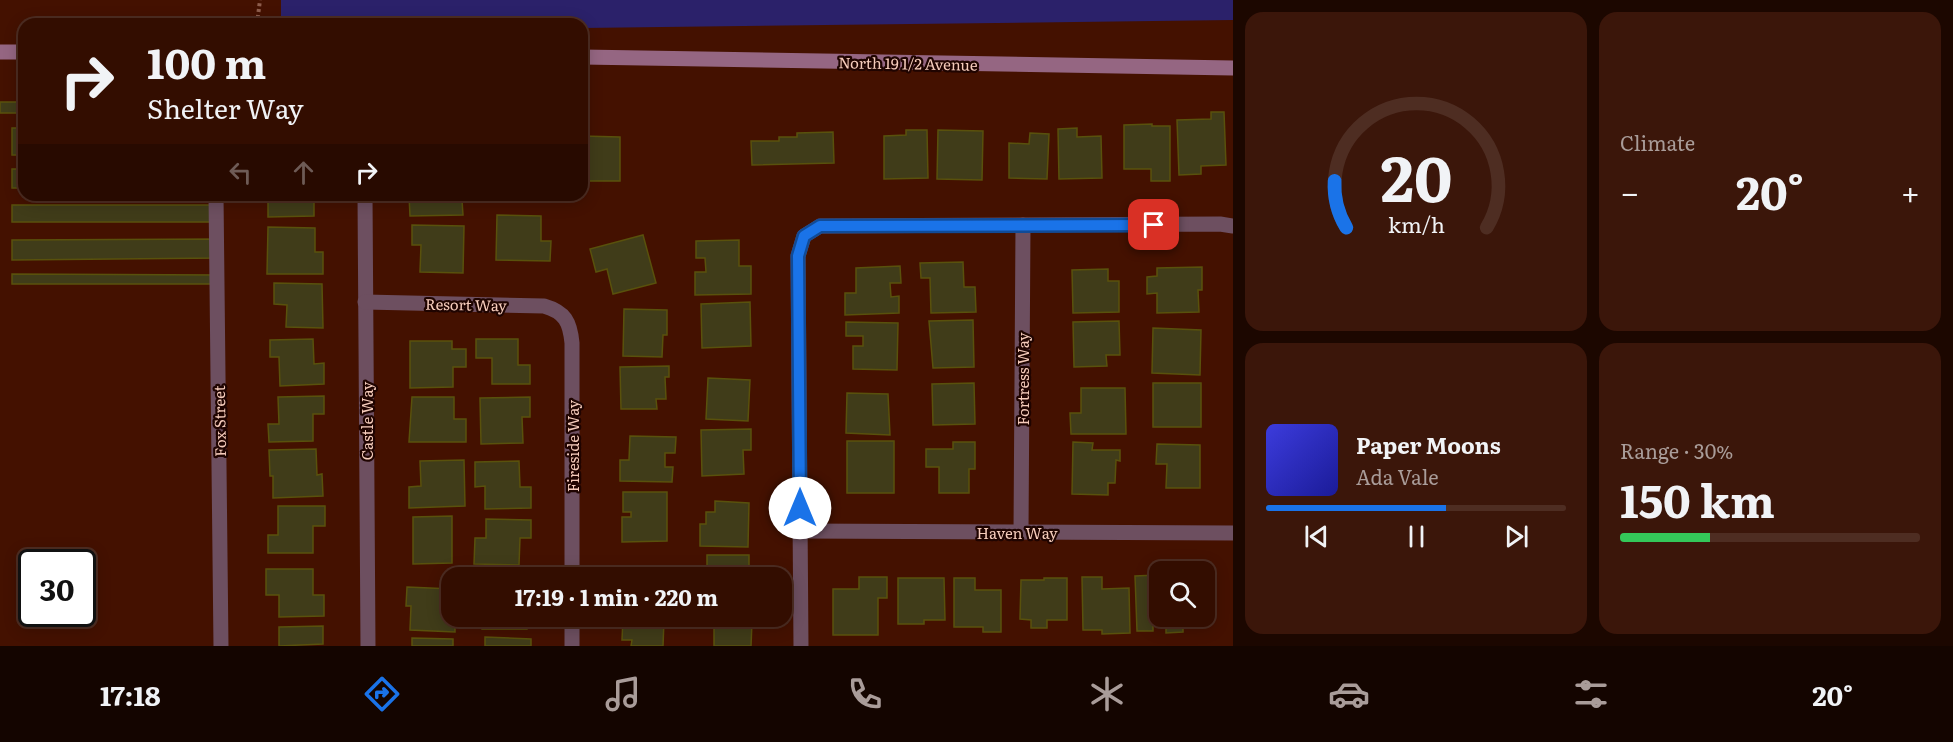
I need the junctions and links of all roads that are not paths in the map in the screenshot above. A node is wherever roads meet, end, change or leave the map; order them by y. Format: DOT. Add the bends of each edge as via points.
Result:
graph roads {
  1 [pos="0,52"];
  2 [pos="18,52"];
  3 [pos="588,57"];
  4 [pos="1233,68"];
  5 [pos="216,201"];
  6 [pos="365,201"];
  7 [pos="1023,225"];
  8 [pos="1233,226"];
  9 [pos="364,302"];
  10 [pos="565,316"];
  11 [pos="801,531"];
  12 [pos="1022,532"];
  13 [pos="1233,533"];
  14 [pos="572,567"];
  15 [pos="572,627"];
  16 [pos="221,646"];
  17 [pos="368,646"];
  18 [pos="572,646"];
  19 [pos="801,646"];
  1 -- 2 [label="main road"];
  3 -- 4 [label="main road, North 19 1/2 Avenue"];
  5 -- 16 [label="street, Fox Street"];
  6 -- 9 [label="street, Castle Way"];
  7 -- 8 [label="street"];
  7 -- 11 [label="street" via="820,226 804,236 798,256"];
  7 -- 12 [label="street, Fortress Way"];
  9 -- 10 [label="street, Resort Way" via="544,306"];
  9 -- 17 [label="street, Castle Way"];
  10 -- 14 [label="street, Fireside Way" via="572,343"];
  11 -- 12 [label="street, Haven Way"];
  11 -- 19 [label="street"];
  12 -- 13 [label="street, Haven Way"];
  15 -- 18 [label="street"];
}
